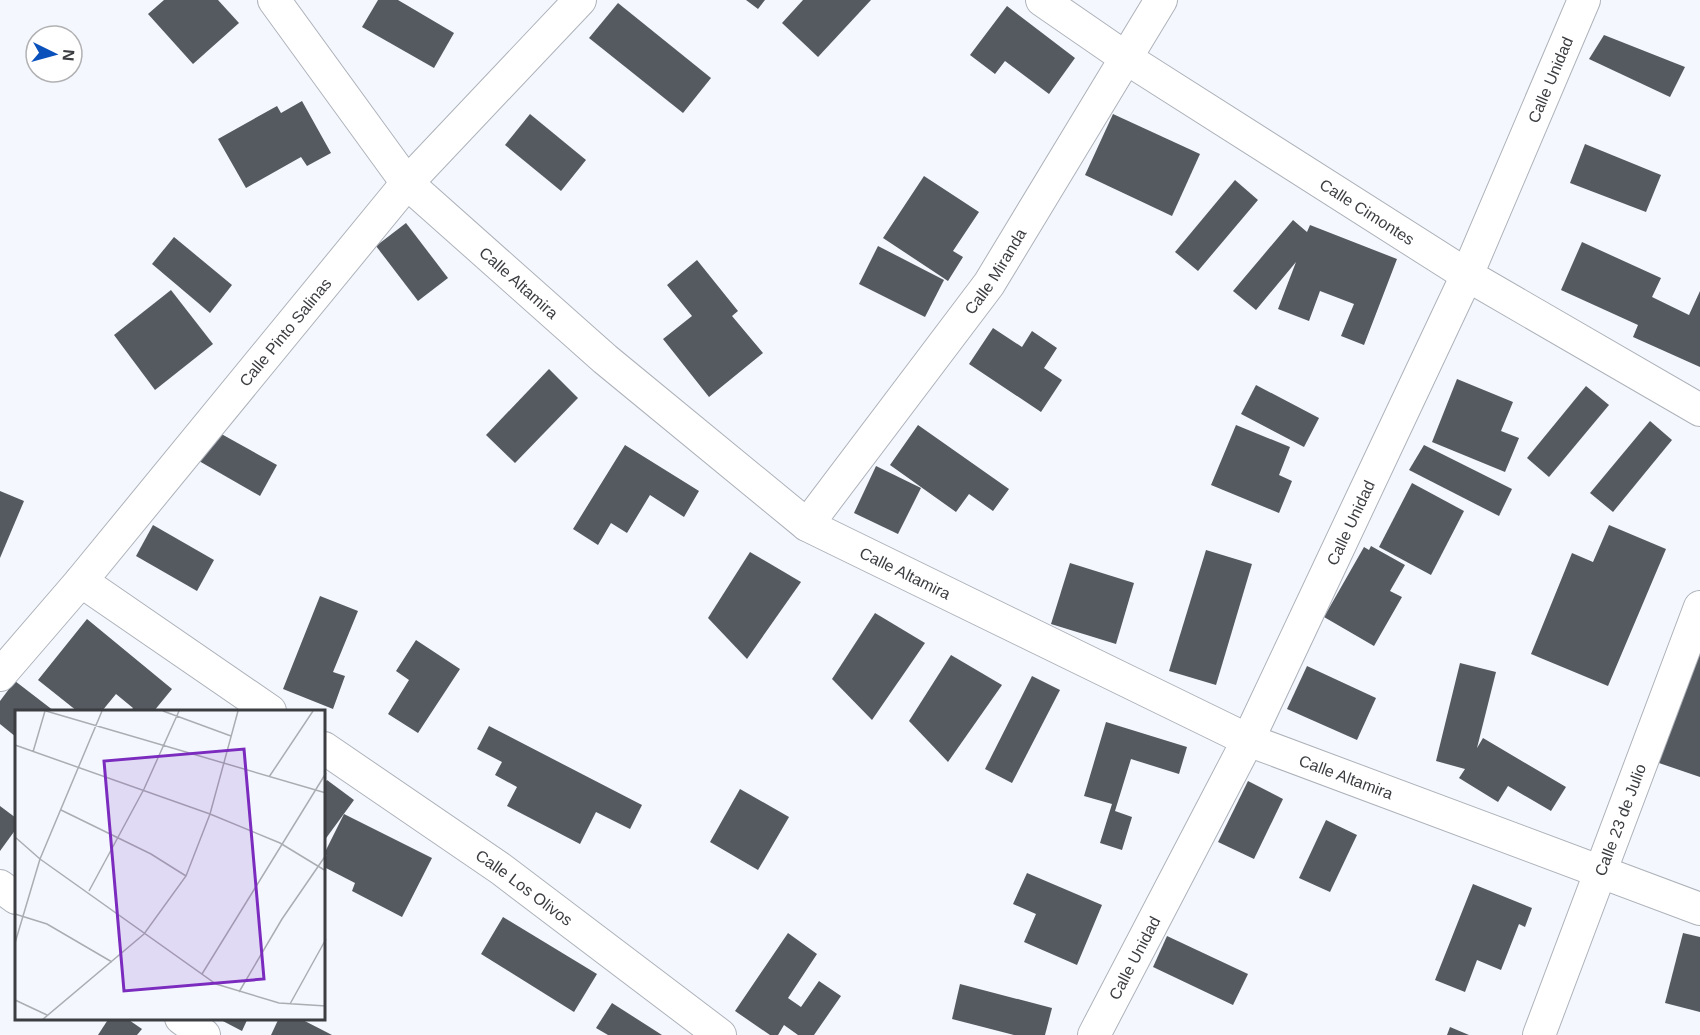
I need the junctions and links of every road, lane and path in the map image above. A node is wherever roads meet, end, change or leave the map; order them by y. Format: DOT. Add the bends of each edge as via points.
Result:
graph roads {
  1 [pos="274,0"];
  2 [pos="580,0"];
  3 [pos="1042,0"];
  4 [pos="1161,0"];
  5 [pos="1584,0"];
  6 [pos="1126,58"];
  7 [pos="407,183"];
  8 [pos="1467,274"];
  9 [pos="1700,410"];
  10 [pos="807,525"];
  11 [pos="81,581"];
  12 [pos="1700,607"];
  13 [pos="0,675"];
  14 [pos="269,710"];
  15 [pos="1248,740"];
  16 [pos="326,749"];
  17 [pos="1601,871"];
  18 [pos="0,886"];
  19 [pos="15,897"];
  20 [pos="1700,909"];
  21 [pos="184,1020"];
  22 [pos="204,1035"];
  23 [pos="720,1035"];
  24 [pos="1094,1035"];
  25 [pos="1539,1035"];
  1 -- 7 [label="street, Calle Altamira"];
  2 -- 7 [label="street, Calle Pinto Salinas"];
  3 -- 6 [label="street, Calle Cimontes"];
  4 -- 6 [label="street, Calle Miranda"];
  5 -- 8 [label="street, Calle Unidad"];
  6 -- 8 [label="street, Calle Cimontes"];
  6 -- 10 [label="street, Calle Miranda" via="989,284"];
  7 -- 10 [label="street, Calle Altamira" via="605,359"];
  7 -- 11 [label="street, Calle Pinto Salinas"];
  8 -- 9 [label="street, Calle Cimontes"];
  8 -- 15 [label="street, Calle Unidad"];
  10 -- 15 [label="street, Calle Altamira"];
  11 -- 13 [label="street, Calle Pinto Salinas"];
  11 -- 14 [label="street"];
  12 -- 17 [label="street, Calle 23 de Julio"];
  15 -- 17 [label="street, Calle Altamira"];
  15 -- 24 [label="street, Calle Unidad"];
  16 -- 23 [label="street, Calle Los Olivos" via="501,868"];
  17 -- 20 [label="street, Calle Altamira"];
  17 -- 25 [label="street, Calle 23 de Julio"];
  18 -- 19 [label="street"];
  21 -- 22 [label="street"];
}
